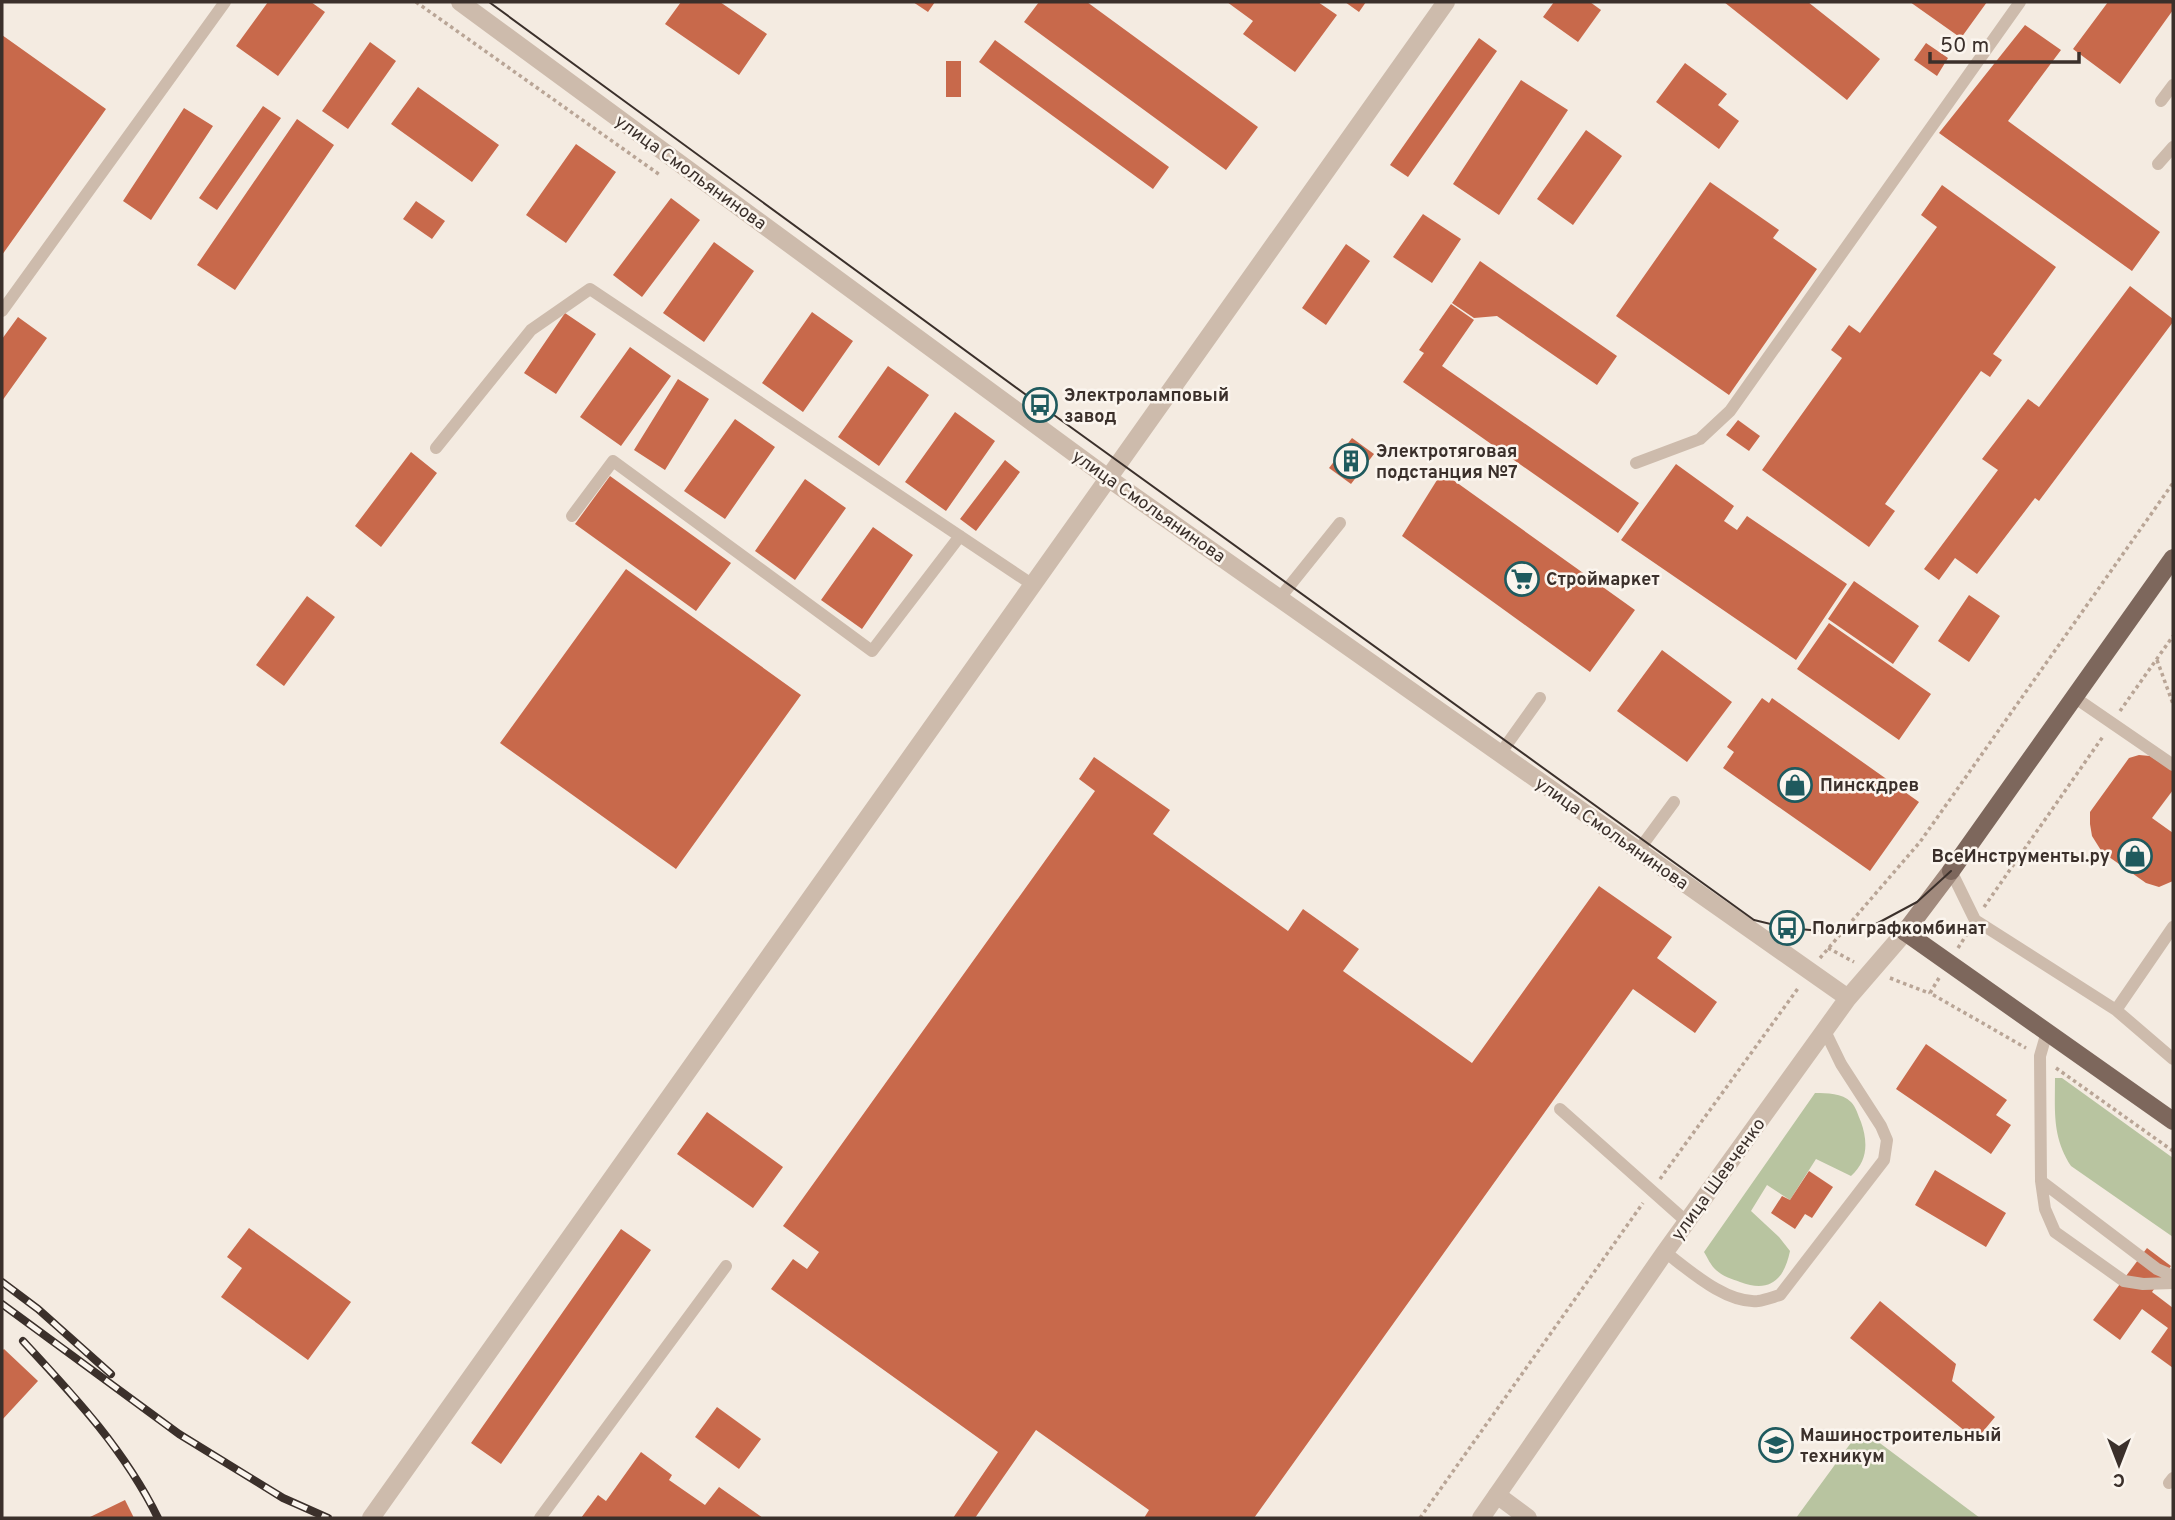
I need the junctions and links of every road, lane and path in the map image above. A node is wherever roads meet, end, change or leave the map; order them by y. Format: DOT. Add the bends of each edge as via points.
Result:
graph roads {
  1 [pos="225,2"];
  2 [pos="460,2"];
  3 [pos="1446,2"];
  4 [pos="2020,2"];
  5 [pos="2173,85"];
  6 [pos="2161,102"];
  7 [pos="2173,147"];
  8 [pos="2158,163"];
  9 [pos="2,310"];
  10 [pos="436,448"];
  11 [pos="1636,463"];
  12 [pos="1108,478"];
  13 [pos="2173,483"];
  14 [pos="572,516"];
  15 [pos="1340,523"];
  16 [pos="960,536"];
  17 [pos="2173,558"];
  18 [pos="1033,585"];
  19 [pos="1279,599"];
  20 [pos="2173,636"];
  21 [pos="2157,659"];
  22 [pos="2074,697"];
  23 [pos="1539,698"];
  24 [pos="2173,704"];
  25 [pos="2112,724"];
  26 [pos="1500,754"];
  27 [pos="2173,765"];
  28 [pos="1674,802"];
  29 [pos="1638,851"];
  30 [pos="1951,871"];
  31 [pos="1975,920"];
  32 [pos="2173,927"];
  33 [pos="1905,932"];
  34 [pos="2162,943"];
  35 [pos="2173,951"];
  36 [pos="1949,963"];
  37 [pos="1810,972"];
  38 [pos="1848,998"];
  39 [pos="2116,1010"];
  40 [pos="1825,1031"];
  41 [pos="2047,1032"];
  42 [pos="2040,1056"];
  43 [pos="2173,1059"];
  44 [pos="1560,1109"];
  45 [pos="2173,1121"];
  46 [pos="2173,1151"];
  47 [pos="2041,1181"];
  48 [pos="1651,1191"];
  49 [pos="1687,1222"];
  50 [pos="1665,1252"];
  51 [pos="726,1266"];
  52 [pos="2173,1276"];
  53 [pos="2173,1283"];
  54 [pos="1497,1496"];
  55 [pos="370,1518"];
  56 [pos="540,1518"];
  57 [pos="1420,1518"];
  58 [pos="1480,1518"];
  59 [pos="1528,1518"];
  1 -- 9 [label="lane"];
  2 -- 12 [label="street, улица Смольянинова"];
  3 -- 12 [label="street"];
  4 -- 11 [label="lane" via="1730,411 1700,439"];
  5 -- 6 [label="lane"];
  7 -- 8 [label="lane"];
  10 -- 16 [label="lane" via="531,330 590,289"];
  12 -- 18 [label="street"];
  12 -- 19 [label="street, улица Смольянинова"];
  13 -- 37 [label="path" via="1920,842"];
  14 -- 16 [label="lane" via="613,461 872,650"];
  15 -- 19 [label="lane"];
  16 -- 18 [label="lane"];
  17 -- 22 [label="main road"];
  18 -- 55 [label="street"];
  19 -- 26 [label="street, улица Смольянинова"];
  20 -- 21 [label="path"];
  21 -- 24 [label="path"];
  21 -- 25 [label="path"];
  22 -- 25 [label="lane"];
  22 -- 30 [label="main road"];
  23 -- 26 [label="lane"];
  25 -- 27 [label="lane"];
  25 -- 31 [label="path"];
  26 -- 29 [label="street, улица Смольянинова"];
  28 -- 29 [label="lane"];
  29 -- 37 [label="street, улица Смольянинова"];
  30 -- 31 [label="lane"];
  30 -- 33 [label="main road, улица Шевченко"];
  31 -- 36 [label="path"];
  31 -- 39 [label="lane"];
  32 -- 34 [label="lane"];
  33 -- 36 [label="main road"];
  33 -- 38 [label="street, улица Шевченко"];
  34 -- 35 [label="lane"];
  34 -- 39 [label="lane"];
  36 -- 41 [label="main road"];
  36 -- 42 [label="path" via="1930,993"];
  37 -- 38 [label="street, улица Смольянинова"];
  37 -- 48 [label="path"];
  38 -- 40 [label="street, улица Шевченко"];
  39 -- 43 [label="lane"];
  40 -- 49 [label="street, улица Шевченко"];
  40 -- 50 [label="lane" via="1881,1126 1887,1140 1884,1160 1780,1295 1756,1301 1732,1296"];
  41 -- 42 [label="lane"];
  41 -- 45 [label="main road"];
  42 -- 46 [label="path"];
  42 -- 47 [label="lane"];
  44 -- 48 [label="lane"];
  47 -- 52 [label="lane" via="2157,1269"];
  47 -- 53 [label="lane" via="2045,1209 2055,1232 2124,1281"];
  48 -- 49 [label="lane"];
  48 -- 57 [label="path"];
  49 -- 50 [label="street, улица Шевченко"];
  50 -- 54 [label="street, улица Шевченко"];
  51 -- 56 [label="lane"];
  54 -- 58 [label="street, улица Шевченко"];
  54 -- 59 [label="street"];
}
